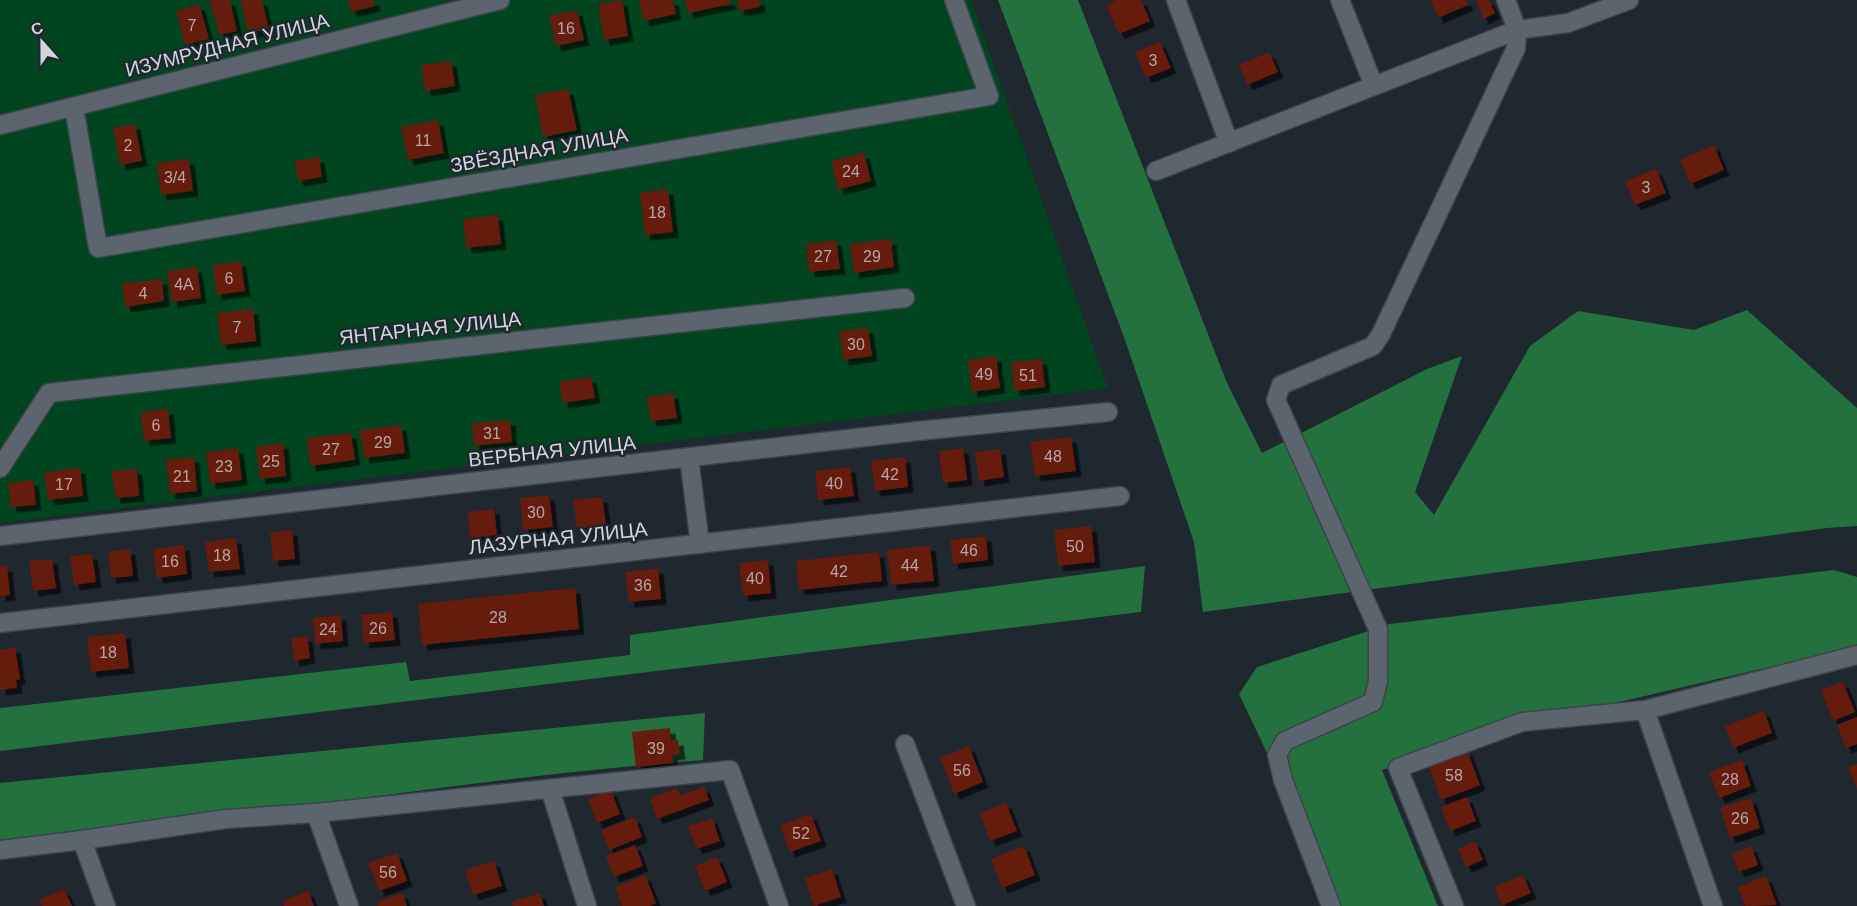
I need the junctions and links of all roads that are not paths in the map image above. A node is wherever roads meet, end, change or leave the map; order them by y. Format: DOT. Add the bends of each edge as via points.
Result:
graph roads {
  1 [pos="500,0"];
  2 [pos="954,0"];
  3 [pos="1176,0"];
  4 [pos="1340,0"];
  5 [pos="1506,0"];
  6 [pos="1629,0"];
  7 [pos="1517,30"];
  8 [pos="1374,86"];
  9 [pos="74,107"];
  10 [pos="0,125"];
  11 [pos="1229,142"];
  12 [pos="1156,171"];
  13 [pos="905,298"];
  14 [pos="1108,412"];
  15 [pos="689,458"];
  16 [pos="0,468"];
  17 [pos="1120,496"];
  18 [pos="0,536"];
  19 [pos="700,544"];
  20 [pos="0,623"];
  21 [pos="1857,655"];
  22 [pos="1645,711"];
  23 [pos="905,744"];
  24 [pos="550,789"];
  25 [pos="316,813"];
  26 [pos="82,840"];
  27 [pos="0,850"];
  28 [pos="106,906"];
  29 [pos="349,906"];
  30 [pos="587,906"];
  31 [pos="779,906"];
  32 [pos="966,906"];
  33 [pos="1331,906"];
  34 [pos="1454,906"];
  35 [pos="1713,906"];
  1 -- 9 [label="street, ИЗУМРУДНАЯ УЛИЦА"];
  2 -- 9 [label="street, ЗВЁЗДНАЯ УЛИЦА" via="988,96 98,249"];
  3 -- 11 [label="street"];
  4 -- 8 [label="street"];
  5 -- 7 [label="street"];
  6 -- 7 [label="street" via="1568,23"];
  7 -- 8 [label="street"];
  7 -- 33 [label="street" via="1516,48 1377,340 1373,346 1281,386 1276,400 1377,629 1378,681 1373,702 1285,741 1277,755"];
  8 -- 11 [label="street"];
  9 -- 10 [label="street, ИЗУМРУДНАЯ УЛИЦА"];
  11 -- 12 [label="street"];
  13 -- 16 [label="street, ЯНТАРНАЯ УЛИЦА" via="49,393"];
  14 -- 15 [label="street, ВЕРБНАЯ УЛИЦА"];
  15 -- 18 [label="street, ВЕРБНАЯ УЛИЦА"];
  15 -- 19 [label="street"];
  17 -- 19 [label="street, ЛАЗУРНАЯ УЛИЦА"];
  19 -- 20 [label="street, ЛАЗУРНАЯ УЛИЦА"];
  21 -- 22 [label="street"];
  22 -- 34 [label="street" via="1522,722 1398,768"];
  22 -- 35 [label="street"];
  23 -- 32 [label="street"];
  24 -- 25 [label="street"];
  24 -- 30 [label="street"];
  24 -- 31 [label="street" via="730,770"];
  25 -- 26 [label="street" via="226,819"];
  25 -- 29 [label="street"];
  26 -- 27 [label="street"];
  26 -- 28 [label="street"];
}
